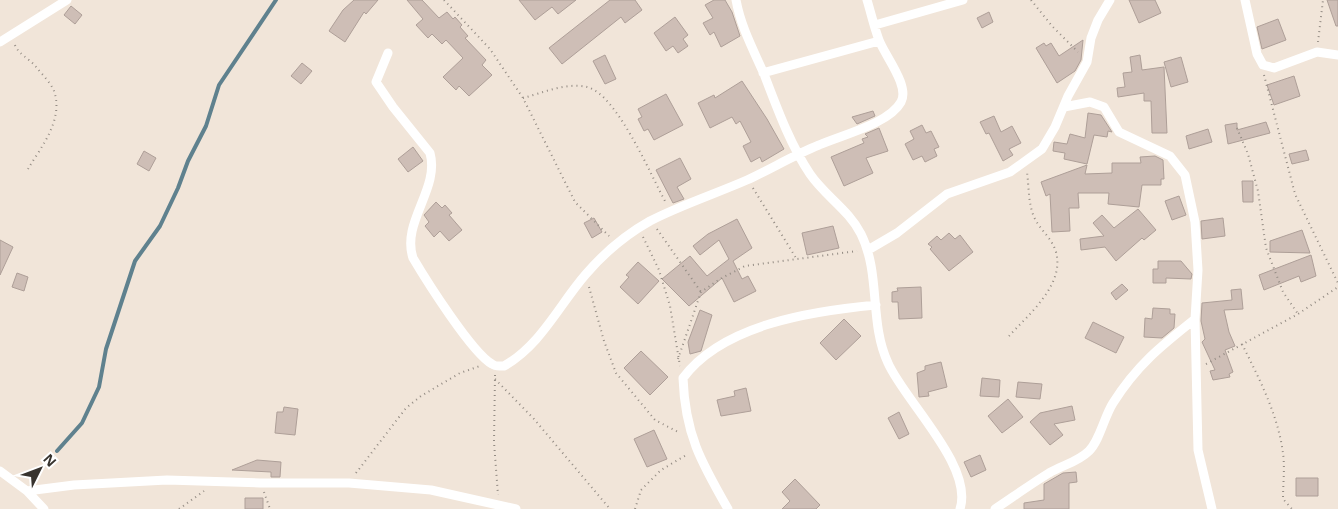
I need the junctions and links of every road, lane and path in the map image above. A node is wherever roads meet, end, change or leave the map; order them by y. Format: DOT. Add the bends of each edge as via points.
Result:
graph roads {
  1 [pos="68,0"];
  2 [pos="444,0"];
  3 [pos="736,0"];
  4 [pos="867,0"];
  5 [pos="963,0"];
  6 [pos="1031,0"];
  7 [pos="1110,0"];
  8 [pos="1245,0"];
  9 [pos="1323,0"];
  10 [pos="875,25"];
  11 [pos="11,36"];
  12 [pos="879,41"];
  13 [pos="0,42"];
  14 [pos="1317,52"];
  15 [pos="388,53"];
  16 [pos="1338,55"];
  17 [pos="1088,62"];
  18 [pos="1263,65"];
  19 [pos="763,73"];
  20 [pos="523,98"];
  21 [pos="1064,107"];
  22 [pos="1237,128"];
  23 [pos="800,154"];
  24 [pos="1025,162"];
  25 [pos="28,169"];
  26 [pos="748,179"];
  27 [pos="671,212"];
  28 [pos="651,221"];
  29 [pos="639,228"];
  30 [pos="616,242"];
  31 [pos="868,250"];
  32 [pos="796,258"];
  33 [pos="585,275"];
  34 [pos="1338,283"];
  35 [pos="1338,287"];
  36 [pos="701,292"];
  37 [pos="876,305"];
  38 [pos="1298,314"];
  39 [pos="1195,319"];
  40 [pos="1009,336"];
  41 [pos="1242,344"];
  42 [pos="678,359"];
  43 [pos="493,365"];
  44 [pos="1198,369"];
  45 [pos="683,378"];
  46 [pos="495,379"];
  47 [pos="691,439"];
  48 [pos="695,450"];
  49 [pos="0,471"];
  50 [pos="217,482"];
  51 [pos="260,483"];
  52 [pos="349,483"];
  53 [pos="28,491"];
  54 [pos="499,505"];
  55 [pos="44,509"];
  56 [pos="179,509"];
  57 [pos="270,509"];
  58 [pos="516,509"];
  59 [pos="610,509"];
  60 [pos="635,509"];
  61 [pos="728,509"];
  62 [pos="960,509"];
  63 [pos="995,509"];
  64 [pos="1212,509"];
  65 [pos="1292,509"];
  1 -- 11 [label="street"];
  2 -- 20 [label="path" via="490,50"];
  3 -- 19 [label="street" via="746,37"];
  4 -- 10 [label="street"];
  5 -- 10 [label="street"];
  6 -- 17 [label="path"];
  7 -- 17 [label="street" via="1094,29"];
  8 -- 18 [label="street" via="1257,54"];
  9 -- 14 [label="path"];
  10 -- 12 [label="street"];
  11 -- 13 [label="street"];
  11 -- 25 [label="path" via="18,52 34,65 54,91 56,110 53,128"];
  12 -- 19 [label="street"];
  12 -- 23 [label="street" via="903,87 903,100 895,111 859,130"];
  14 -- 16 [label="street"];
  14 -- 18 [label="street" via="1274,68"];
  15 -- 43 [label="street" via="376,82 432,160 428,185 410,236 413,258 463,331"];
  17 -- 21 [label="street"];
  18 -- 34 [label="path" via="1295,194"];
  19 -- 23 [label="street" via="779,116"];
  20 -- 27 [label="path" via="577,85 589,87 611,102"];
  20 -- 30 [label="path" via="575,202"];
  21 -- 24 [label="street" via="1042,149"];
  21 -- 39 [label="street" via="1090,102 1104,107 1123,136 1161,150 1178,164 1184,175 1195,222 1198,270"];
  22 -- 38 [label="path" via="1258,191 1266,248 1283,292"];
  23 -- 26 [label="street"];
  23 -- 31 [label="street" via="809,173 853,222"];
  24 -- 31 [label="street" via="1010,172 947,194 897,233"];
  24 -- 40 [label="path" via="1034,218 1051,239 1057,254 1057,266 1054,280 1044,296"];
  26 -- 27 [label="street"];
  26 -- 32 [label="path"];
  27 -- 28 [label="street"];
  28 -- 29 [label="street"];
  28 -- 36 [label="path"];
  29 -- 30 [label="street"];
  29 -- 42 [label="path" via="662,279 670,306"];
  30 -- 33 [label="street"];
  31 -- 32 [label="path"];
  31 -- 37 [label="street"];
  32 -- 36 [label="path" via="745,266"];
  33 -- 43 [label="street" via="558,313 526,349 504,366"];
  33 -- 47 [label="path" via="616,373 655,420"];
  35 -- 38 [label="path"];
  36 -- 42 [label="path"];
  37 -- 45 [label="street" via="782,320 736,337 706,353"];
  37 -- 62 [label="street" via="878,330 888,364 944,446 961,486"];
  38 -- 41 [label="path"];
  39 -- 44 [label="street"];
  39 -- 63 [label="street" via="1131,374 1103,421 1094,446 1087,453"];
  41 -- 44 [label="path"];
  41 -- 65 [label="path" via="1262,384 1274,421 1283,452 1283,499"];
  42 -- 45 [label="path"];
  43 -- 46 [label="path"];
  43 -- 52 [label="path" via="460,373 414,402 400,414 387,436"];
  44 -- 64 [label="street" via="1198,450"];
  45 -- 47 [label="street"];
  46 -- 54 [label="path" via="494,442"];
  46 -- 59 [label="path" via="534,419"];
  47 -- 48 [label="street"];
  48 -- 60 [label="path" via="661,470 640,490"];
  48 -- 61 [label="street"];
  49 -- 53 [label="street"];
  50 -- 51 [label="street"];
  50 -- 53 [label="street" via="122,482"];
  50 -- 56 [label="path"];
  51 -- 52 [label="street"];
  51 -- 57 [label="path"];
  52 -- 54 [label="street" via="431,490"];
  53 -- 55 [label="street"];
  54 -- 58 [label="street"];
}
